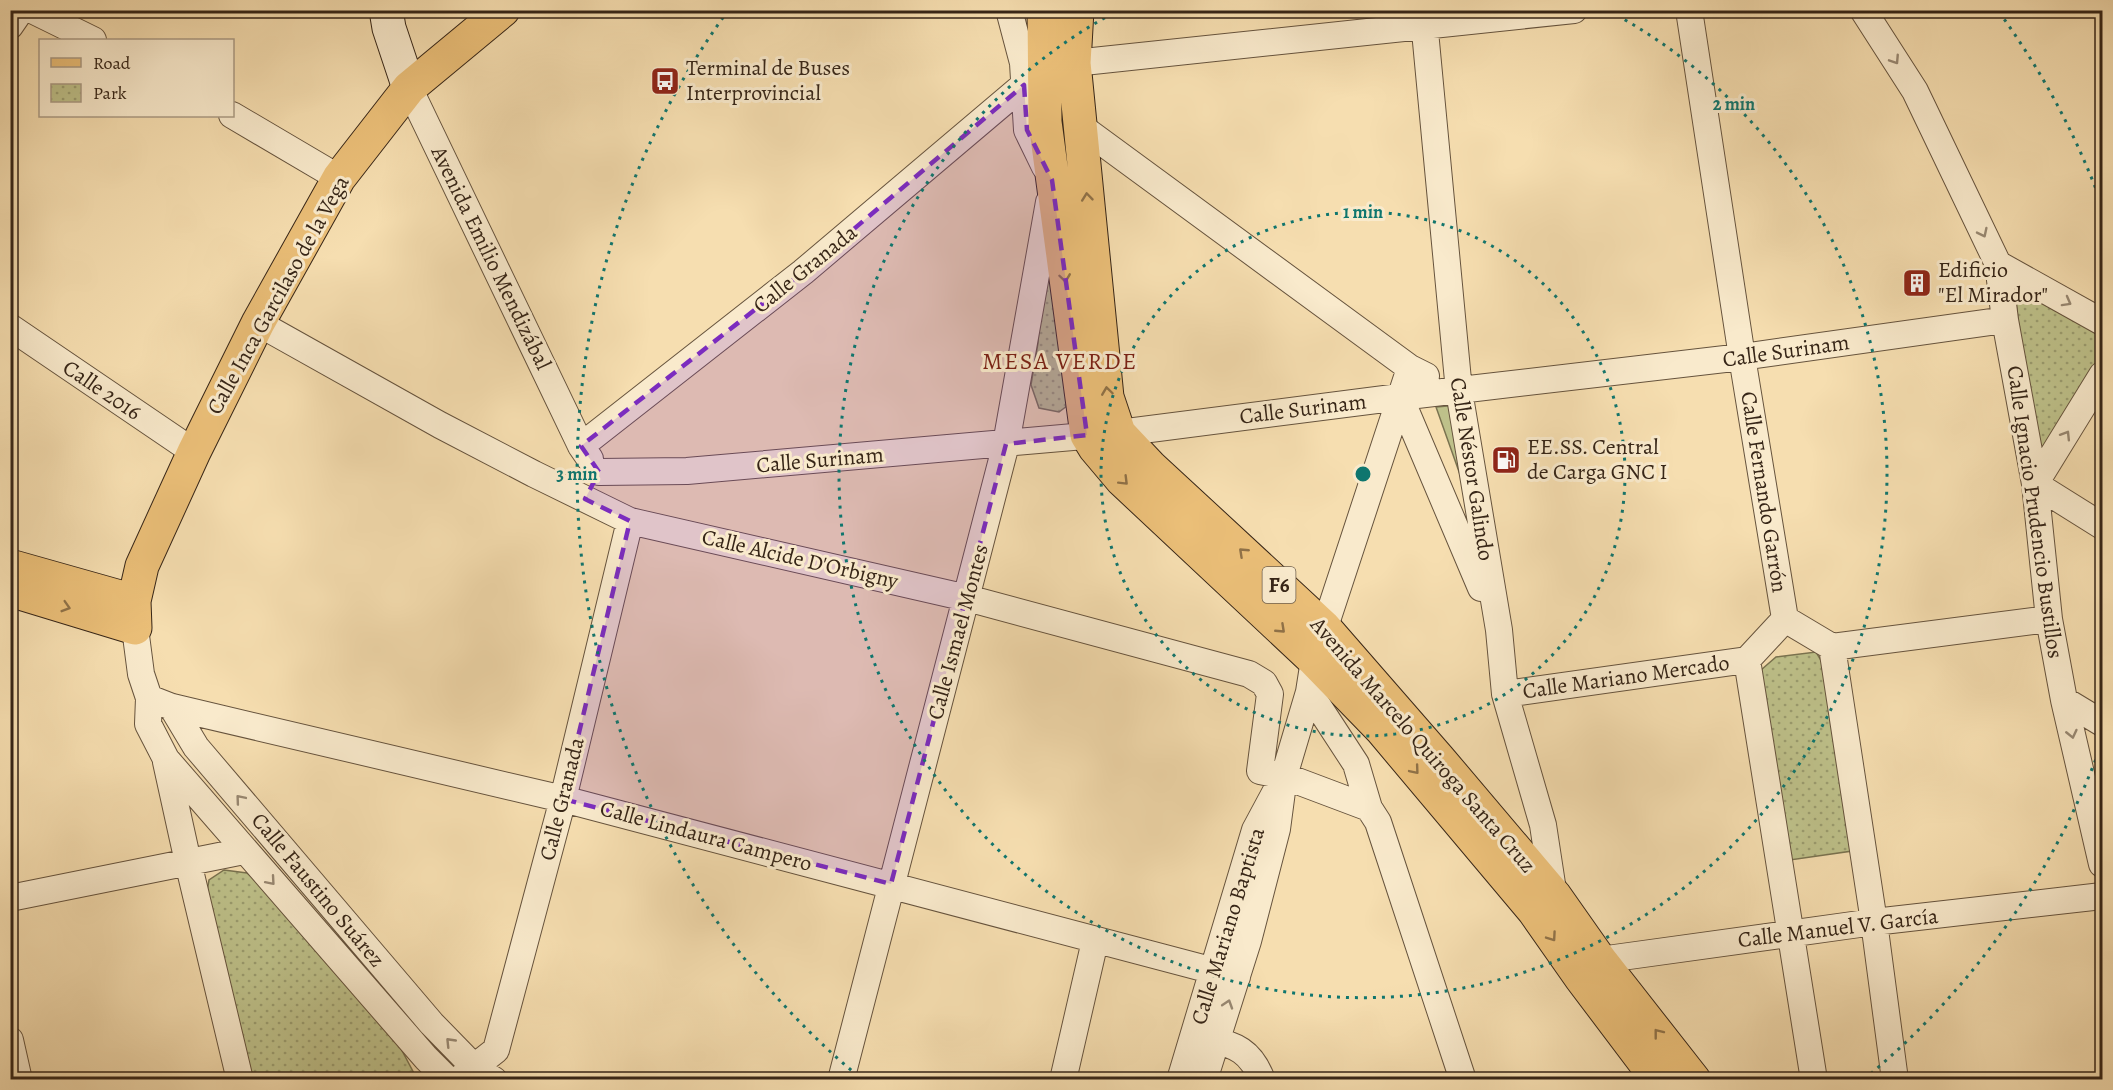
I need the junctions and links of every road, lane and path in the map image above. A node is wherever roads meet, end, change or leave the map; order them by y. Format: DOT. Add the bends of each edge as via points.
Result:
graph roads {
  1 [pos="21,10"];
  2 [pos="32,10"];
  3 [pos="386,10"];
  4 [pos="503,10"];
  5 [pos="1010,10"];
  6 [pos="1044,10"];
  7 [pos="1077,10"];
  8 [pos="1574,10"];
  9 [pos="1689,10"];
  10 [pos="1863,10"];
  11 [pos="1424,19"];
  12 [pos="10,26"];
  13 [pos="91,39"];
  14 [pos="1047,70"];
  15 [pos="409,88"];
  16 [pos="234,116"];
  17 [pos="1080,126"];
  18 [pos="339,178"];
  19 [pos="1052,180"];
  20 [pos="1998,264"];
  21 [pos="2005,320"];
  22 [pos="2103,322"];
  23 [pos="258,323"];
  24 [pos="10,327"];
  25 [pos="1742,357"];
  26 [pos="1410,368"];
  27 [pos="2103,375"];
  28 [pos="1458,391"];
  29 [pos="1400,397"];
  30 [pos="1119,433"];
  31 [pos="1087,435"];
  32 [pos="1006,444"];
  33 [pos="581,446"];
  34 [pos="194,452"];
  35 [pos="599,472"];
  36 [pos="2035,484"];
  37 [pos="585,499"];
  38 [pos="630,521"];
  39 [pos="2103,526"];
  40 [pos="10,566"];
  41 [pos="10,590"];
  42 [pos="967,598"];
  43 [pos="134,615"];
  44 [pos="1785,618"];
  45 [pos="2049,619"];
  46 [pos="1324,627"];
  47 [pos="1499,630"];
  48 [pos="1832,647"];
  49 [pos="1314,660"];
  50 [pos="1747,660"];
  51 [pos="1309,692"];
  52 [pos="1505,693"];
  53 [pos="2064,699"];
  54 [pos="160,702"];
  55 [pos="2103,723"];
  56 [pos="166,759"];
  57 [pos="1284,776"];
  58 [pos="563,799"];
  59 [pos="1369,808"];
  60 [pos="244,851"];
  61 [pos="188,862"];
  62 [pos="2103,864"];
  63 [pos="891,884"];
  64 [pos="2103,896"];
  65 [pos="10,898"];
  66 [pos="1544,904"];
  67 [pos="1874,922"];
  68 [pos="1791,933"];
  69 [pos="1095,940"];
  70 [pos="1591,969"];
  71 [pos="1225,973"];
  72 [pos="1205,1038"];
  73 [pos="10,1040"];
  74 [pos="476,1076"];
  75 [pos="19,1080"];
  76 [pos="240,1080"];
  77 [pos="447,1080"];
  78 [pos="842,1080"];
  79 [pos="1063,1080"];
  80 [pos="1180,1080"];
  81 [pos="1204,1080"];
  82 [pos="1262,1080"];
  83 [pos="1463,1080"];
  84 [pos="1658,1080"];
  85 [pos="1694,1080"];
  86 [pos="1814,1080"];
  87 [pos="1895,1080"];
  1 -- 12 [label="street"];
  2 -- 13 [label="street"];
  3 -- 15 [label="main road, Avenida Emilio Mendizábal"];
  4 -- 15 [label="main road, Calle Inca Garcilaso de la Vega"];
  5 -- 14 [label="street" via="1023,63"];
  6 -- 14 [label="main road, Avenida Marcelo Quiroga Santa Cruz / F6"];
  7 -- 14 [label="main road, Avenida Marcelo Quiroga Santa Cruz / F6"];
  8 -- 11 [label="street"];
  9 -- 25 [label="street, Calle Fernando Garrón"];
  10 -- 20 [label="street, Calle Ignacio Prudencio Bustillos, one-way" via="1915,91"];
  11 -- 14 [label="street"];
  11 -- 28 [label="street, Calle Néstor Galindo"];
  14 -- 17 [label="main road, Avenida Marcelo Quiroga Santa Cruz / F6"];
  14 -- 19 [label="main road, Avenida Marcelo Quiroga Santa Cruz / F6" via="1044,122"];
  14 -- 33 [label="street, Calle Granada" via="803,272"];
  15 -- 18 [label="main road, Calle Inca Garcilaso de la Vega"];
  15 -- 33 [label="street, Avenida Emilio Mendizábal"];
  16 -- 18 [label="street"];
  17 -- 26 [label="street"];
  30 -- 17 [label="main road, Avenida Marcelo Quiroga Santa Cruz / F6, one-way" via="1107,397"];
  18 -- 23 [label="main road, Calle Inca Garcilaso de la Vega"];
  19 -- 31 [label="main road, Avenida Marcelo Quiroga Santa Cruz / F6, one-way"];
  19 -- 32 [label="street, Calle Ismael Montes"];
  20 -- 21 [label="street, Calle Ignacio Prudencio Bustillos"];
  20 -- 22 [label="street, one-way"];
  21 -- 25 [label="street, Calle Surinam"];
  21 -- 36 [label="street, Calle Ignacio Prudencio Bustillos"];
  23 -- 34 [label="main road, Calle Inca Garcilaso de la Vega"];
  23 -- 37 [label="street, Calle Alcide D'Orbigny" via="441,425"];
  24 -- 34 [label="street, Calle 2016"];
  25 -- 28 [label="street, Calle Surinam"];
  25 -- 44 [label="street, Calle Fernando Garrón"];
  26 -- 28 [label="street"];
  26 -- 29 [label="street, Calle Mariano Baptista"];
  36 -- 27 [label="street, one-way"];
  28 -- 29 [label="street, Calle Surinam"];
  28 -- 47 [label="street, Calle Néstor Galindo"];
  29 -- 30 [label="street, Calle Surinam"];
  29 -- 46 [label="street, Calle Mariano Baptista"];
  29 -- 47 [label="street"];
  30 -- 31 [label="street, Calle Surinam"];
  46 -- 30 [label="main road, Avenida Marcelo Quiroga Santa Cruz / F6, one-way"];
  31 -- 32 [label="street, Calle Surinam"];
  31 -- 49 [label="main road, Avenida Marcelo Quiroga Santa Cruz / F6, one-way" via="1122,480"];
  32 -- 35 [label="street, Calle Surinam" via="687,471"];
  32 -- 42 [label="street, Calle Ismael Montes"];
  33 -- 35 [label="street, Avenida Emilio Mendizábal"];
  34 -- 43 [label="main road, Calle Inca Garcilaso de la Vega" via="142,566"];
  35 -- 37 [label="street"];
  36 -- 39 [label="street"];
  36 -- 45 [label="street, Calle Ignacio Prudencio Bustillos"];
  37 -- 38 [label="street, Calle Alcide D'Orbigny"];
  38 -- 42 [label="street, Calle Alcide D'Orbigny"];
  38 -- 58 [label="street, Calle Granada"];
  40 -- 43 [label="main road"];
  41 -- 43 [label="main road, one-way"];
  42 -- 57 [label="street, Calle Alcide D'Orbigny" via="1249,674 1264,683 1270,694 1260,771"];
  42 -- 63 [label="street, Calle Ismael Montes"];
  43 -- 54 [label="street, Calle Faustino Suárez" via="141,674"];
  44 -- 48 [label="street, Calle Fernando Garrón"];
  44 -- 50 [label="street, Calle Fernando Garrón"];
  45 -- 48 [label="street"];
  45 -- 53 [label="street, Calle Ignacio Prudencio Bustillos"];
  46 -- 49 [label="street, Calle Mariano Baptista"];
  46 -- 66 [label="main road, Avenida Marcelo Quiroga Santa Cruz / F6" via="1439,759"];
  47 -- 52 [label="street, Calle Néstor Galindo"];
  48 -- 67 [label="street"];
  49 -- 51 [label="street, Calle Mariano Baptista"];
  49 -- 66 [label="main road, Avenida Marcelo Quiroga Santa Cruz / F6, one-way"];
  50 -- 52 [label="street, Calle Mariano Mercado"];
  50 -- 68 [label="street"];
  51 -- 57 [label="street, Calle Mariano Baptista"];
  51 -- 59 [label="street" via="1356,764"];
  52 -- 66 [label="street, Calle Néstor Galindo" via="1543,825"];
  53 -- 55 [label="street"];
  53 -- 62 [label="street, Calle Ignacio Prudencio Bustillos, one-way"];
  54 -- 56 [label="street, Calle Faustino Suárez" via="148,724"];
  54 -- 58 [label="street, Calle Lindaura Campero"];
  74 -- 54 [label="street, Calle Faustino Suárez, one-way"];
  56 -- 60 [label="street, Calle Faustino Suárez"];
  56 -- 61 [label="street"];
  57 -- 59 [label="street"];
  57 -- 71 [label="street, Calle Mariano Baptista" via="1277,829 1248,941"];
  58 -- 63 [label="street, Calle Lindaura Campero"];
  58 -- 74 [label="street, Calle Granada" via="496,1050"];
  59 -- 83 [label="street" via="1378,822"];
  60 -- 61 [label="street"];
  60 -- 77 [label="street, Calle Faustino Suárez, one-way"];
  61 -- 65 [label="street"];
  61 -- 76 [label="street"];
  63 -- 69 [label="street, Calle Lindaura Campero"];
  63 -- 78 [label="street, Calle Ismael Montes"];
  64 -- 67 [label="street, Calle Manuel V. García"];
  66 -- 70 [label="main road, Avenida Marcelo Quiroga Santa Cruz / F6"];
  67 -- 68 [label="street, Calle Manuel V. García"];
  67 -- 87 [label="street"];
  68 -- 70 [label="street, Calle Manuel V. García"];
  68 -- 86 [label="street"];
  69 -- 71 [label="street, Calle Lindaura Campero"];
  69 -- 79 [label="street"];
  70 -- 84 [label="main road, Avenida Marcelo Quiroga Santa Cruz / F6"];
  85 -- 70 [label="main road, Avenida Marcelo Quiroga Santa Cruz / F6, one-way"];
  71 -- 72 [label="street, Calle Mariano Baptista"];
  72 -- 80 [label="street, Calle Mariano Baptista"];
  72 -- 81 [label="street, Calle Mariano Baptista"];
  72 -- 82 [label="street" via="1247,1054"];
  73 -- 75 [label="street"];
}
